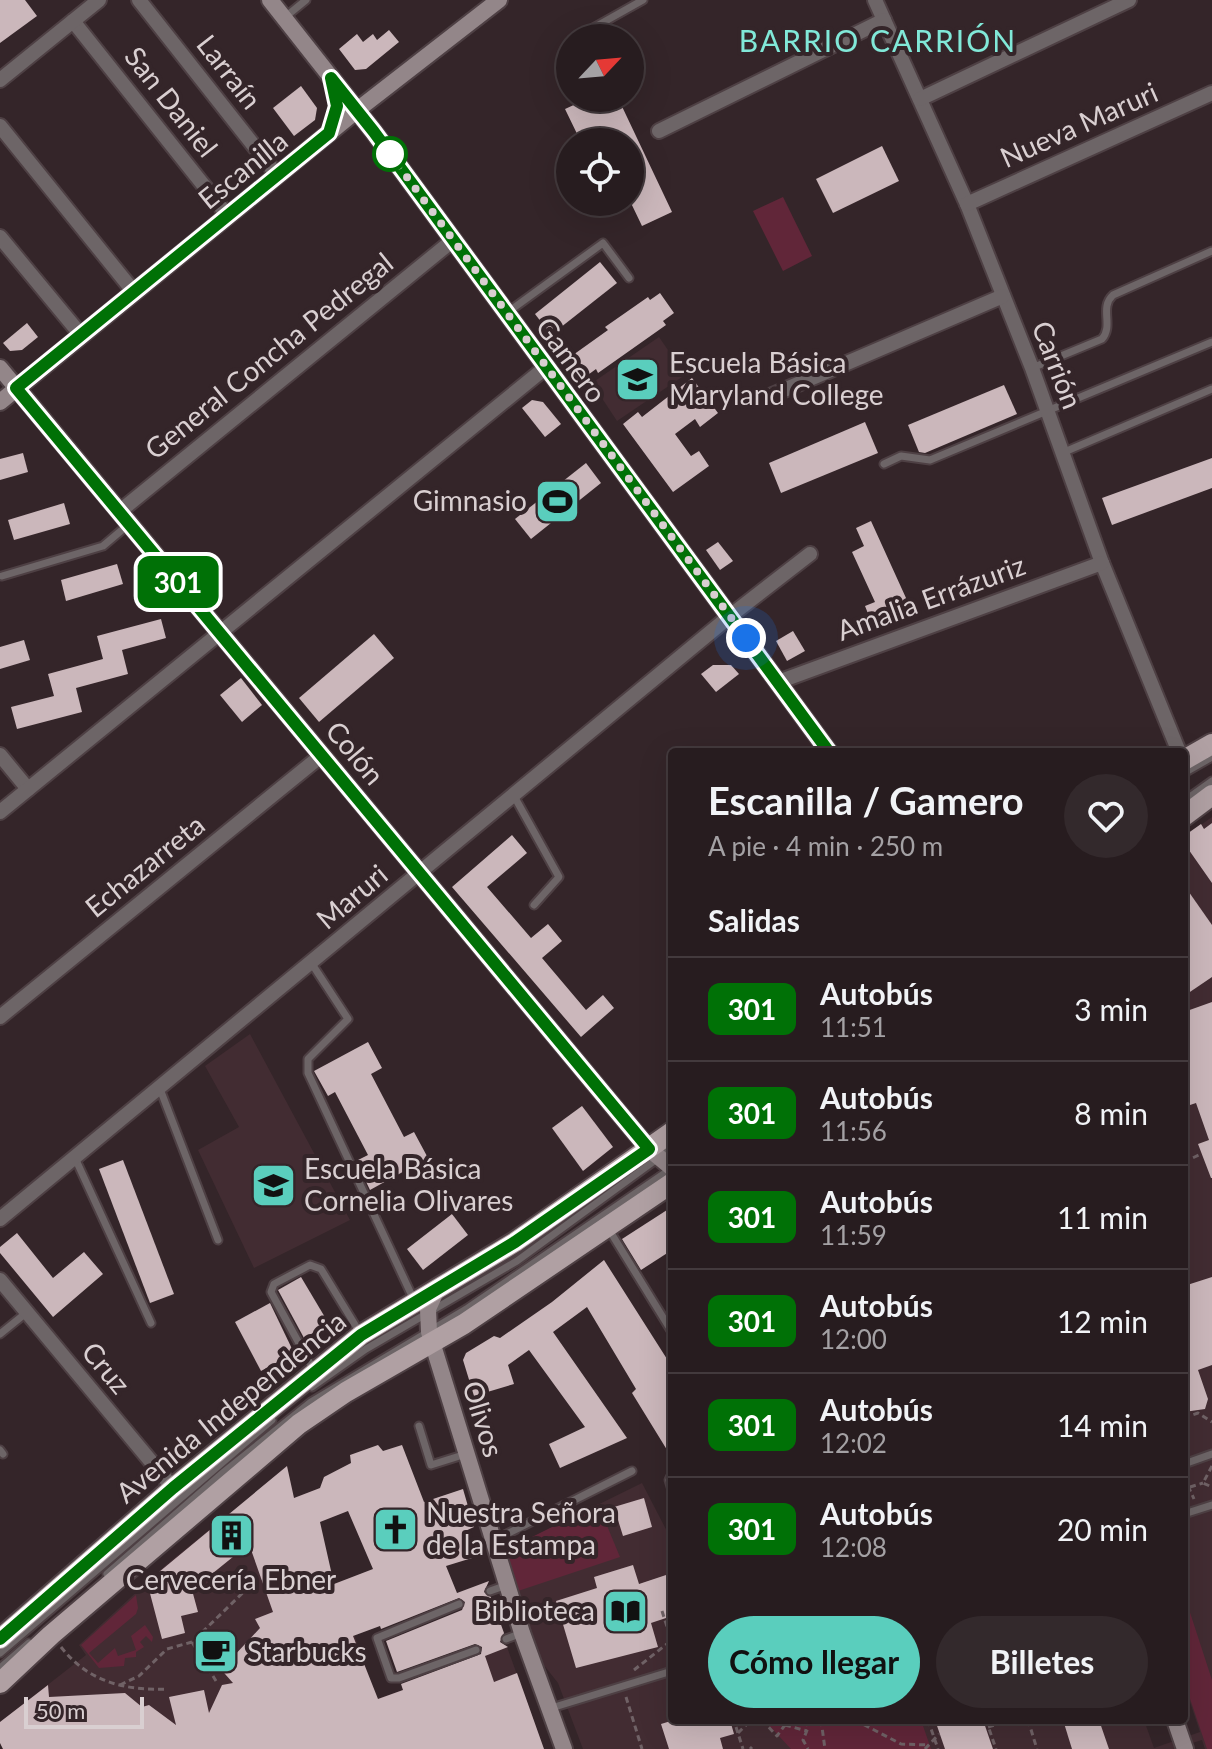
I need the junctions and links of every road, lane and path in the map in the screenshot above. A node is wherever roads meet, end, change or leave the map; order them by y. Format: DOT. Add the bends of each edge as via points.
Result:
graph roads {
  1 [pos="99,0"];
  2 [pos="139,0"];
  3 [pos="270,0"];
  4 [pos="306,0"];
  5 [pos="499,0"];
  6 [pos="643,0"];
  7 [pos="875,0"];
  8 [pos="1129,0"];
  9 [pos="284,18"];
  10 [pos="884,20"];
  11 [pos="73,21"];
  12 [pos="600,24"];
  13 [pos="331,78"];
  14 [pos="0,80"];
  15 [pos="1212,93"];
  16 [pos="920,99"];
  17 [pos="356,111"];
  18 [pos="0,126"];
  19 [pos="659,131"];
  20 [pos="329,133"];
  21 [pos="277,175"];
  22 [pos="967,204"];
  23 [pos="228,216"];
  24 [pos="0,237"];
  25 [pos="452,241"];
  26 [pos="1212,251"];
  27 [pos="629,278"];
  28 [pos="134,292"];
  29 [pos="1003,296"];
  30 [pos="505,314"];
  31 [pos="81,335"];
  32 [pos="1212,342"];
  33 [pos="0,368"];
  34 [pos="545,368"];
  35 [pos="1032,368"];
  36 [pos="16,388"];
  37 [pos="1212,389"];
  38 [pos="770,396"];
  39 [pos="0,402"];
  40 [pos="1047,412"];
  41 [pos="1062,453"];
  42 [pos="884,464"];
  43 [pos="124,518"];
  44 [pos="810,554"];
  45 [pos="1102,563"];
  46 [pos="2,576"];
  47 [pos="730,616"];
  48 [pos="221,633"];
  49 [pos="778,682"];
  50 [pos="1212,744"];
  51 [pos="826,748"];
  52 [pos="1177,748"];
  53 [pos="0,755"];
  54 [pos="322,755"];
  55 [pos="1212,757"];
  56 [pos="1188,758"];
  57 [pos="1188,771"];
  58 [pos="1212,781"];
  59 [pos="28,789"];
  60 [pos="1212,795"];
  61 [pos="514,796"];
  62 [pos="1188,798"];
  63 [pos="0,812"];
  64 [pos="1188,813"];
  65 [pos="421,874"];
  66 [pos="534,905"];
  67 [pos="312,964"];
  68 [pos="0,1017"];
  69 [pos="160,1089"];
  70 [pos="1201,1154"];
  71 [pos="75,1158"];
  72 [pos="661,1160"];
  73 [pos="1188,1160"];
  74 [pos="668,1186"];
  75 [pos="0,1219"];
  76 [pos="607,1226"];
  77 [pos="218,1240"];
  78 [pos="0,1280"];
  79 [pos="26,1313"];
  80 [pos="151,1323"];
  81 [pos="426,1323"];
  82 [pos="668,1325"];
  83 [pos="0,1334"];
  84 [pos="361,1335"];
  85 [pos="314,1371"];
  86 [pos="1188,1417"];
  87 [pos="1212,1422"];
  88 [pos="419,1426"];
  89 [pos="466,1454"];
  90 [pos="1212,1454"];
  91 [pos="1188,1463"];
  92 [pos="1212,1467"];
  93 [pos="632,1471"];
  94 [pos="1203,1483"];
  95 [pos="1190,1487"];
  96 [pos="1212,1487"];
  97 [pos="173,1488"];
  98 [pos="1212,1505"];
  99 [pos="1188,1513"];
  100 [pos="493,1541"];
  101 [pos="255,1581"];
  102 [pos="507,1585"];
  103 [pos="490,1591"];
  104 [pos="459,1604"];
  105 [pos="662,1611"];
  106 [pos="668,1629"];
  107 [pos="51,1635"];
  108 [pos="0,1639"];
  109 [pos="192,1642"];
  110 [pos="668,1644"];
  111 [pos="476,1650"];
  112 [pos="0,1653"];
  113 [pos="0,1668"];
  114 [pos="668,1672"];
  115 [pos="216,1681"];
  116 [pos="0,1683"];
  117 [pos="120,1685"];
  118 [pos="622,1686"];
  119 [pos="168,1689"];
  120 [pos="608,1691"];
  121 [pos="548,1709"];
  122 [pos="747,1724"];
  123 [pos="766,1724"];
  124 [pos="783,1724"];
  125 [pos="789,1724"];
  126 [pos="807,1724"];
  127 [pos="822,1724"];
  128 [pos="863,1724"];
  129 [pos="929,1724"];
  130 [pos="987,1724"];
  131 [pos="998,1724"];
  132 [pos="1029,1724"];
  133 [pos="1176,1724"];
  134 [pos="736,1727"];
  135 [pos="988,1727"];
  136 [pos="807,1731"];
  137 [pos="738,1733"];
  138 [pos="939,1734"];
  139 [pos="934,1739"];
  140 [pos="927,1747"];
  141 [pos="564,1749"];
  142 [pos="642,1749"];
  143 [pos="743,1749"];
  144 [pos="808,1749"];
  145 [pos="825,1749"];
  146 [pos="938,1749"];
  147 [pos="996,1749"];
  148 [pos="1037,1749"];
  149 [pos="1185,1749"];
  1 -- 11 [label="street"];
  2 -- 21 [label="street, Larraín"];
  3 -- 9 [label="street, Gamero"];
  4 -- 9 [label="lane"];
  5 -- 17 [label="street, Escanilla"];
  6 -- 12 [label="lane"];
  7 -- 10 [label="street, Carrión"];
  8 -- 16 [label="street"];
  9 -- 13 [label="street, Gamero"];
  10 -- 16 [label="street, Carrión"];
  10 -- 19 [label="street"];
  11 -- 14 [label="street"];
  11 -- 23 [label="street, San Daniel"];
  13 -- 17 [label="street, Gamero"];
  13 -- 20 [label="street" via="337,106"];
  15 -- 22 [label="street, Nueva Maruri"];
  16 -- 22 [label="street, Carrión"];
  17 -- 20 [label="street, Escanilla"];
  17 -- 25 [label="street, Gamero"];
  18 -- 28 [label="street"];
  20 -- 21 [label="street, Escanilla"];
  21 -- 23 [label="street, Escanilla"];
  22 -- 29 [label="street, Carrión"];
  23 -- 28 [label="street, Escanilla"];
  24 -- 31 [label="street"];
  25 -- 30 [label="street, Gamero"];
  25 -- 43 [label="street, General Concha Pedregal"];
  26 -- 35 [label="lane" via="1113,295 1107,300 1108,330 1102,339"];
  27 -- 30 [label="lane" via="603,243"];
  28 -- 31 [label="street, Escanilla"];
  29 -- 35 [label="street, Carrión"];
  29 -- 38 [label="street"];
  30 -- 34 [label="street, Gamero"];
  31 -- 36 [label="street, Escanilla"];
  32 -- 40 [label="lane"];
  33 -- 36 [label="street, Colón"];
  34 -- 47 [label="street, Gamero"];
  34 -- 48 [label="street"];
  35 -- 40 [label="street, Carrión"];
  36 -- 39 [label="street, Escanilla"];
  36 -- 43 [label="street, Colón"];
  37 -- 41 [label="lane"];
  40 -- 41 [label="street, Carrión"];
  40 -- 42 [label="lane" via="930,460 901,456"];
  41 -- 45 [label="street, Carrión"];
  43 -- 46 [label="lane" via="103,546"];
  43 -- 48 [label="street, Colón"];
  44 -- 47 [label="street, Maruri"];
  45 -- 49 [label="street, Amalia Errázuriz"];
  45 -- 52 [label="street, Carrión"];
  47 -- 49 [label="street, Gamero"];
  47 -- 61 [label="street, Maruri"];
  48 -- 54 [label="street, Colón"];
  48 -- 59 [label="street"];
  49 -- 51 [label="street, Gamero"];
  50 -- 56 [label="main road"];
  53 -- 59 [label="street"];
  54 -- 65 [label="street, Colón"];
  54 -- 68 [label="street, Echazarreta"];
  55 -- 57 [label="lane"];
  58 -- 62 [label="lane"];
  59 -- 63 [label="street"];
  60 -- 64 [label="main road"];
  61 -- 65 [label="street, Maruri"];
  61 -- 66 [label="lane" via="559,877"];
  65 -- 67 [label="street, Maruri"];
  65 -- 72 [label="street, Colón"];
  67 -- 69 [label="street, Maruri"];
  67 -- 81 [label="lane" via="348,1019 308,1059 308,1073"];
  69 -- 71 [label="street, Maruri"];
  69 -- 77 [label="lane"];
  70 -- 73 [label="path"];
  71 -- 75 [label="street, Maruri"];
  71 -- 80 [label="lane"];
  72 -- 81 [label="lane"];
  72 -- 81 [label="lane"];
  72 -- 81 [label="main road, Avenida Independencia" via="439,1287"];
  74 -- 76 [label="main road, Avenida Independencia"];
  76 -- 81 [label="main road, Avenida Independencia"];
  76 -- 82 [label="lane"];
  78 -- 79 [label="street, Cruz"];
  79 -- 83 [label="lane"];
  79 -- 97 [label="street, Cruz"];
  81 -- 84 [label="main road, Avenida Independencia"];
  81 -- 89 [label="street, Olivos"];
  81 -- 107 [label="main road, Avenida Independencia"];
  81 -- 112 [label="lane" via="366,1349 290,1405"];
  81 -- 113 [label="lane" via="285,1421"];
  84 -- 85 [label="main road, Avenida Independencia"];
  84 -- 85 [label="lane" via="321,1269 310,1265 274,1284 271,1292"];
  85 -- 97 [label="main road, Avenida Independencia"];
  86 -- 87 [label="path" via="1198,1413"];
  88 -- 89 [label="lane" via="431,1465"];
  89 -- 100 [label="street, Olivos"];
  90 -- 91 [label="lane"];
  92 -- 94 [label="path"];
  93 -- 100 [label="lane"];
  94 -- 95 [label="path"];
  94 -- 96 [label="path"];
  97 -- 108 [label="main road, Avenida Independencia"];
  98 -- 99 [label="lane"];
  100 -- 102 [label="street, Olivos"];
  101 -- 109 [label="path"];
  102 -- 103 [label="lane"];
  102 -- 121 [label="street, Olivos" via="514,1636"];
  104 -- 111 [label="lane" via="377,1638 381,1657 391,1678 399,1678"];
  105 -- 106 [label="path"];
  107 -- 116 [label="main road, Avenida Independencia"];
  107 -- 117 [label="path" via="74,1664 99,1680"];
  109 -- 115 [label="path"];
  109 -- 117 [label="path" via="167,1649 139,1676"];
  110 -- 120 [label="path"];
  114 -- 118 [label="lane"];
  117 -- 119 [label="path"];
  118 -- 120 [label="lane"];
  118 -- 142 [label="path"];
  120 -- 121 [label="lane"];
  121 -- 141 [label="street, Olivos"];
  122 -- 137 [label="path"];
  123 -- 124 [label="path" via="777,1736"];
  125 -- 136 [label="path"];
  126 -- 136 [label="path"];
  127 -- 145 [label="path"];
  128 -- 140 [label="path" via="901,1744"];
  129 -- 139 [label="path"];
  130 -- 135 [label="path"];
  131 -- 135 [label="path"];
  132 -- 148 [label="path"];
  133 -- 149 [label="street"];
  134 -- 137 [label="path"];
  135 -- 147 [label="path"];
  136 -- 144 [label="path" via="803,1740"];
  137 -- 143 [label="path"];
  138 -- 139 [label="path"];
  139 -- 140 [label="path"];
  139 -- 146 [label="path"];
}
